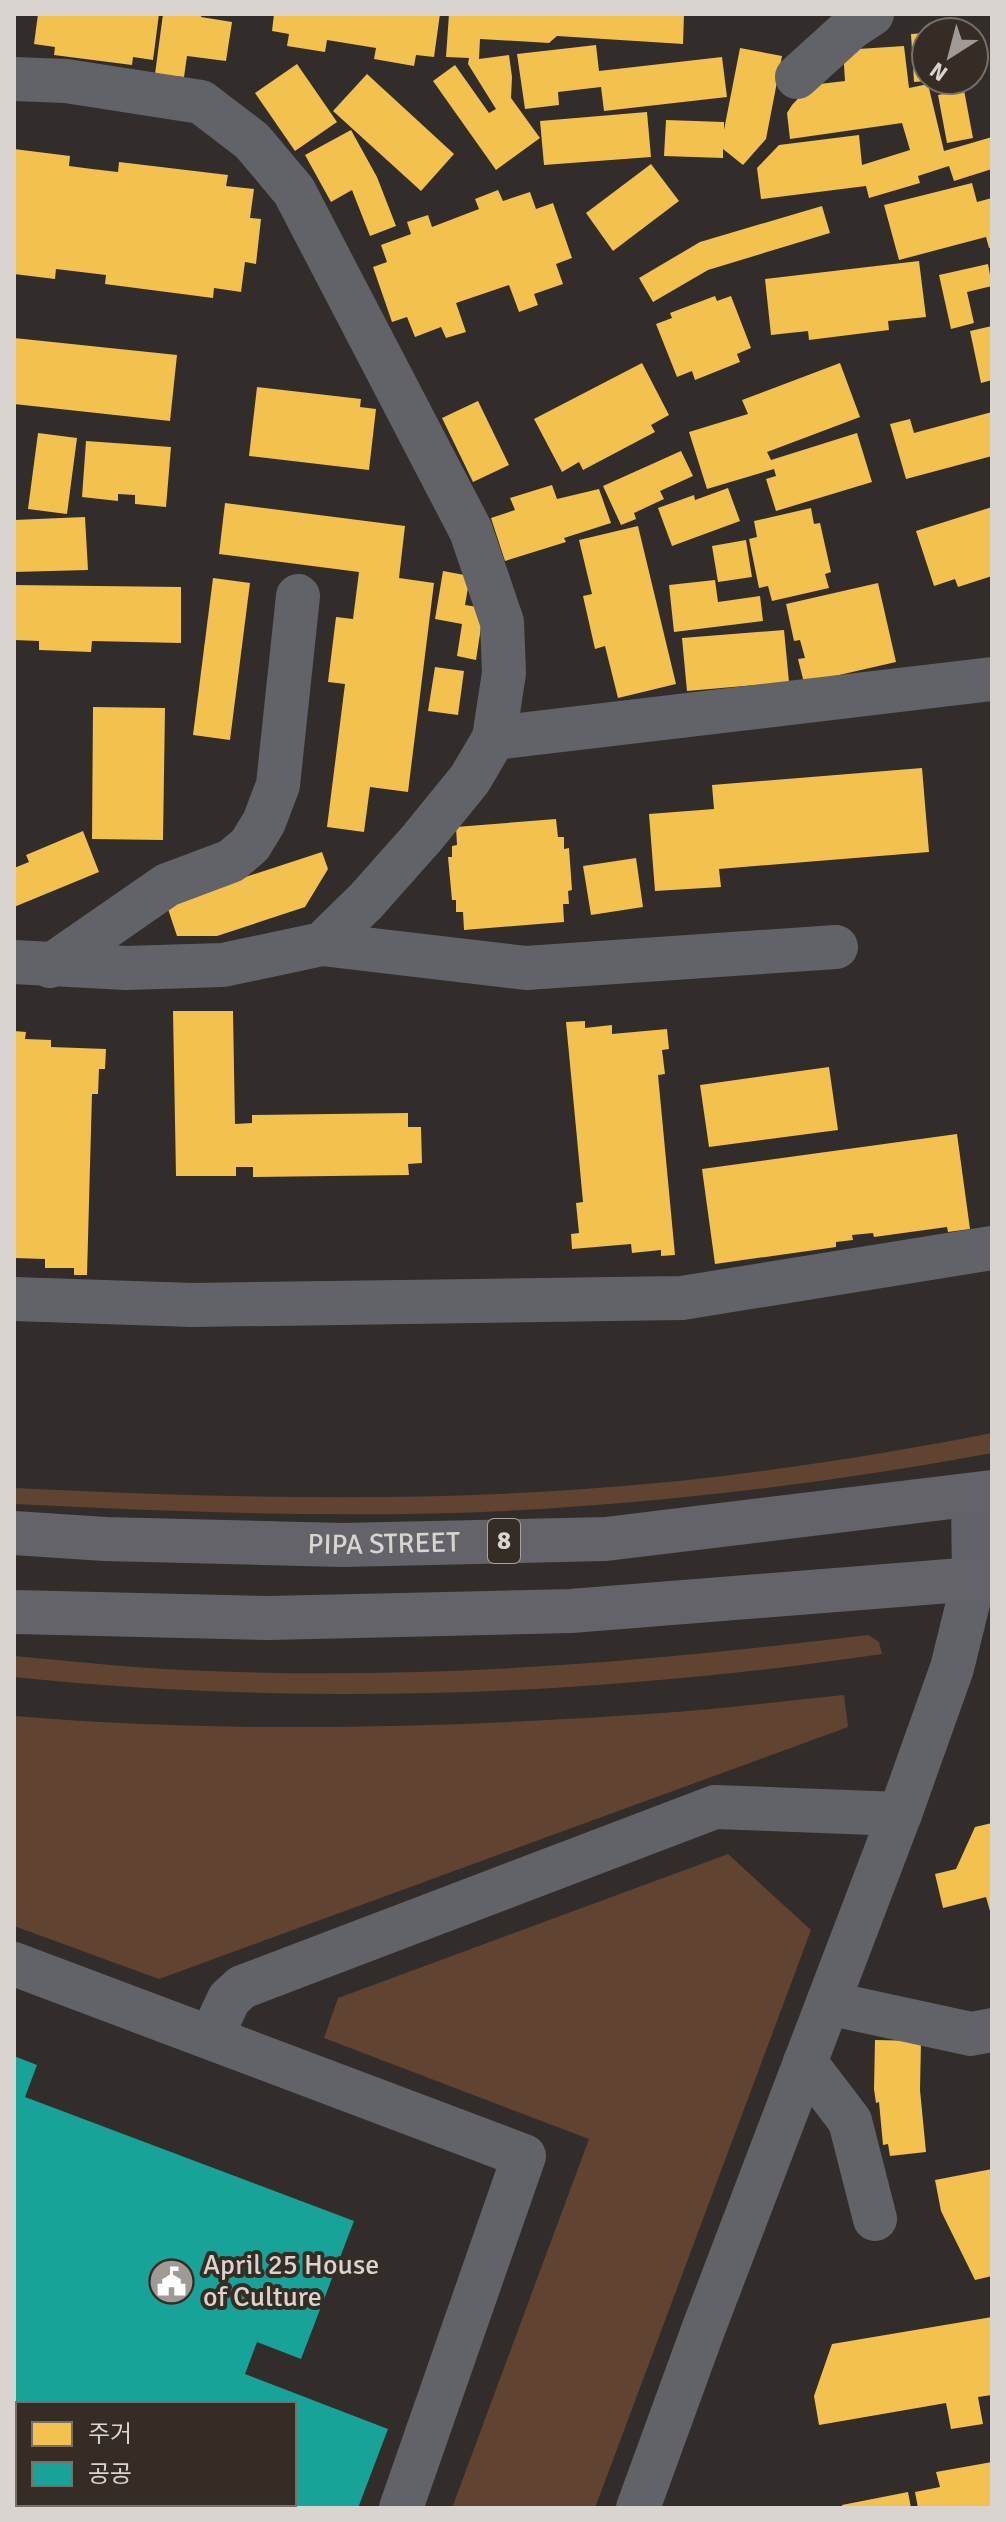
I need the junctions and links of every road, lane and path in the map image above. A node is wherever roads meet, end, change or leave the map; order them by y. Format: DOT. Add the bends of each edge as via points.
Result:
graph roads {
  1 [pos="872,14"];
  2 [pos="797,77"];
  3 [pos="14,79"];
  4 [pos="298,596"];
  5 [pos="992,679"];
  6 [pos="494,738"];
  7 [pos="322,944"];
  8 [pos="836,947"];
  9 [pos="32,964"];
  10 [pos="992,1248"];
  11 [pos="14,1299"];
  12 [pos="983,1493"];
  13 [pos="14,1533"];
  14 [pos="983,1578"];
  15 [pos="14,1612"];
  16 [pos="900,1814"];
  17 [pos="14,1964"];
  18 [pos="828,2003"];
  19 [pos="992,2030"];
  20 [pos="211,2037"];
  21 [pos="805,2062"];
  22 [pos="875,2219"];
  23 [pos="401,2508"];
  24 [pos="638,2508"];
  1 -- 2 [label="street"];
  3 -- 6 [label="street" via="66,81 201,102 252,141 294,191 471,531 502,622 504,673"];
  4 -- 9 [label="street" via="278,785 250,845 231,861 167,885"];
  5 -- 6 [label="street"];
  6 -- 7 [label="street" via="470,779 422,838"];
  7 -- 8 [label="street" via="526,968"];
  7 -- 9 [label="street" via="223,965"];
  10 -- 11 [label="street" via="682,1298 193,1305"];
  12 -- 13 [label="main road, PIPA STREET / 8" via="606,1539 342,1545"];
  12 -- 14 [label="street"];
  14 -- 15 [label="main road" via="571,1611 269,1618"];
  14 -- 16 [label="street"];
  16 -- 18 [label="street"];
  16 -- 20 [label="street" via="715,1807 242,1987 229,1999"];
  17 -- 20 [label="street"];
  18 -- 19 [label="street" via="971,2034"];
  18 -- 21 [label="street"];
  20 -- 23 [label="street" via="524,2156"];
  21 -- 22 [label="street" via="850,2121"];
  21 -- 24 [label="street"];
}
